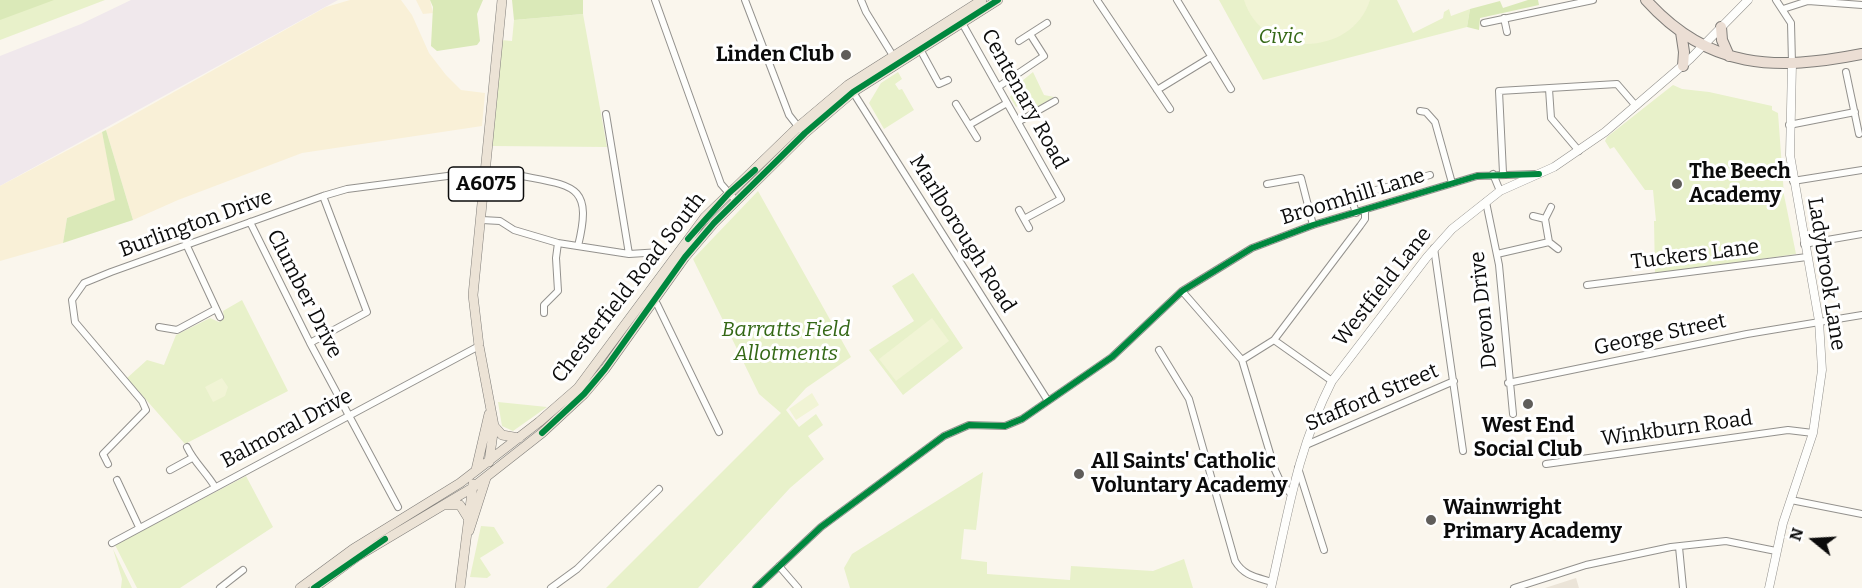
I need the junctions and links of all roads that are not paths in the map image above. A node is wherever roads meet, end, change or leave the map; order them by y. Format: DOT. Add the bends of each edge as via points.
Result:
graph roads {
  1 [pos="502,0"];
  2 [pos="656,0"];
  3 [pos="745,0"];
  4 [pos="861,0"];
  5 [pos="982,0"];
  6 [pos="1097,0"];
  7 [pos="1176,0"];
  8 [pos="1593,0"];
  9 [pos="1646,0"];
  10 [pos="1748,0"];
  11 [pos="1776,0"];
  12 [pos="996,1"];
  13 [pos="1862,5"];
  14 [pos="1783,9"];
  15 [pos="1504,18"];
  16 [pos="960,20"];
  17 [pos="1047,23"];
  18 [pos="1484,23"];
  19 [pos="1721,27"];
  20 [pos="1507,32"];
  21 [pos="1681,33"];
  22 [pos="1030,34"];
  23 [pos="1018,41"];
  24 [pos="1703,46"];
  25 [pos="921,51"];
  26 [pos="1862,54"];
  27 [pos="1729,56"];
  28 [pos="1211,57"];
  29 [pos="896,61"];
  30 [pos="1792,64"];
  31 [pos="1683,66"];
  32 [pos="1846,72"];
  33 [pos="948,80"];
  34 [pos="998,87"];
  35 [pos="851,88"];
  36 [pos="1549,88"];
  37 [pos="1231,89"];
  38 [pos="1157,90"];
  39 [pos="1055,101"];
  40 [pos="1007,103"];
  41 [pos="956,104"];
  42 [pos="1636,106"];
  43 [pos="1170,110"];
  44 [pos="1420,111"];
  45 [pos="1855,112"];
  46 [pos="606,114"];
  47 [pos="1018,122"];
  48 [pos="969,125"];
  49 [pos="1789,125"];
  50 [pos="801,130"];
  51 [pos="1859,134"];
  52 [pos="976,138"];
  53 [pos="1579,151"];
  54 [pos="1862,170"];
  55 [pos="487,171"];
  56 [pos="1503,173"];
  57 [pos="1493,174"];
  58 [pos="1539,174"];
  59 [pos="1430,175"];
  60 [pos="522,176"];
  61 [pos="1793,181"];
  62 [pos="1406,182"];
  63 [pos="1452,183"];
  64 [pos="1267,184"];
  65 [pos="1500,191"];
  66 [pos="729,193"];
  67 [pos="323,196"];
  68 [pos="1409,196"];
  69 [pos="1351,197"];
  70 [pos="1340,200"];
  71 [pos="736,201"];
  72 [pos="1486,202"];
  73 [pos="1551,207"];
  74 [pos="1019,210"];
  75 [pos="1365,210"];
  76 [pos="1356,213"];
  77 [pos="1533,216"];
  78 [pos="1024,219"];
  79 [pos="1545,219"];
  80 [pos="482,220"];
  81 [pos="250,222"];
  82 [pos="1313,225"];
  83 [pos="1029,228"];
  84 [pos="1862,234"];
  85 [pos="1549,242"];
  86 [pos="558,243"];
  87 [pos="186,244"];
  88 [pos="1804,244"];
  89 [pos="578,246"];
  90 [pos="1434,248"];
  91 [pos="1558,249"];
  92 [pos="661,252"];
  93 [pos="629,254"];
  94 [pos="1497,254"];
  95 [pos="1807,257"];
  96 [pos="1587,285"];
  97 [pos="1182,291"];
  98 [pos="649,299"];
  99 [pos="216,309"];
  100 [pos="544,313"];
  101 [pos="1862,315"];
  102 [pos="219,317"];
  103 [pos="1819,321"];
  104 [pos="159,327"];
  105 [pos="1274,340"];
  106 [pos="310,343"];
  107 [pos="479,346"];
  108 [pos="1159,350"];
  109 [pos="1242,360"];
  110 [pos="1332,381"];
  111 [pos="1454,381"];
  112 [pos="1508,383"];
  113 [pos="1048,401"];
  114 [pos="490,411"];
  115 [pos="348,414"];
  116 [pos="1513,414"];
  117 [pos="494,426"];
  118 [pos="719,432"];
  119 [pos="1813,433"];
  120 [pos="519,438"];
  121 [pos="1304,446"];
  122 [pos="187,447"];
  123 [pos="1463,451"];
  124 [pos="192,458"];
  125 [pos="490,459"];
  126 [pos="108,464"];
  127 [pos="1546,465"];
  128 [pos="1298,467"];
  129 [pos="170,470"];
  130 [pos="477,470"];
  131 [pos="486,477"];
  132 [pos="117,480"];
  133 [pos="215,487"];
  134 [pos="472,488"];
  135 [pos="659,489"];
  136 [pos="1291,494"];
  137 [pos="1791,500"];
  138 [pos="442,505"];
  139 [pos="398,507"];
  140 [pos="1862,514"];
  141 [pos="468,518"];
  142 [pos="139,527"];
  143 [pos="469,531"];
  144 [pos="112,543"];
  145 [pos="1679,547"];
  146 [pos="1324,550"];
  147 [pos="1776,551"];
  148 [pos="779,566"];
  149 [pos="243,570"];
  150 [pos="1272,585"];
  151 [pos="220,588"];
  152 [pos="300,588"];
  153 [pos="314,588"];
  154 [pos="460,588"];
  155 [pos="551,588"];
  156 [pos="756,588"];
  157 [pos="798,588"];
  158 [pos="1514,588"];
  159 [pos="1683,588"];
  160 [pos="1769,588"];
  1 -- 55 [label="main road, A6075"];
  2 -- 66 [label="street" via="721,184"];
  3 -- 50 [label="street" via="789,115"];
  4 -- 29 [label="street"];
  5 -- 16 [label="main road, Chesterfield Road South"];
  6 -- 38 [label="street"];
  7 -- 28 [label="street"];
  8 -- 15 [label="street"];
  9 -- 21 [label="highway"];
  10 -- 19 [label="street, Westfield Lane"];
  11 -- 14 [label="street, Ladybrook Lane"];
  12 -- 16 [label="main road, Chesterfield Road South"];
  13 -- 14 [label="street" via="1808,1"];
  14 -- 30 [label="street, Ladybrook Lane" via="1793,31"];
  15 -- 18 [label="street"];
  15 -- 20 [label="street"];
  16 -- 25 [label="main road, Chesterfield Road South"];
  16 -- 29 [label="main road, Chesterfield Road South"];
  16 -- 34 [label="street, Centenary Road"];
  17 -- 22 [label="street"];
  19 -- 24 [label="street, Westfield Lane"];
  19 -- 27 [label="highway"];
  21 -- 24 [label="highway"];
  21 -- 31 [label="highway"];
  22 -- 23 [label="street"];
  22 -- 34 [label="street" via="1044,56"];
  24 -- 27 [label="highway"];
  24 -- 31 [label="street, Westfield Lane"];
  25 -- 29 [label="main road, Chesterfield Road South"];
  25 -- 33 [label="street" via="939,84"];
  26 -- 30 [label="highway"];
  27 -- 30 [label="highway" via="1756,63"];
  28 -- 37 [label="street"];
  28 -- 38 [label="street"];
  29 -- 35 [label="main road, Chesterfield Road South"];
  30 -- 49 [label="street, Ladybrook Lane"];
  31 -- 42 [label="street, Westfield Lane"];
  32 -- 45 [label="street"];
  34 -- 40 [label="street, Centenary Road"];
  35 -- 50 [label="main road, Chesterfield Road South"];
  35 -- 113 [label="street, Marlborough Road"];
  36 -- 42 [label="street" via="1617,84"];
  36 -- 53 [label="street" via="1551,118"];
  36 -- 56 [label="street" via="1499,91"];
  38 -- 43 [label="street"];
  39 -- 47 [label="street"];
  40 -- 47 [label="street, Centenary Road"];
  40 -- 48 [label="street"];
  41 -- 48 [label="street"];
  42 -- 53 [label="street, Westfield Lane"];
  44 -- 63 [label="street" via="1435,122"];
  45 -- 49 [label="street"];
  45 -- 51 [label="street"];
  46 -- 93 [label="street"];
  47 -- 78 [label="street, Centenary Road" via="1061,199"];
  48 -- 52 [label="street"];
  49 -- 61 [label="street, Ladybrook Lane"];
  50 -- 66 [label="main road, Chesterfield Road South"];
  50 -- 71 [label="main road, Chesterfield Road South"];
  53 -- 58 [label="street, Westfield Lane"];
  54 -- 61 [label="street"];
  55 -- 67 [label="street, Burlington Drive" via="347,189"];
  55 -- 80 [label="main road, A6075"];
  56 -- 57 [label="street, Broomhill Lane"];
  56 -- 58 [label="street, Broomhill Lane"];
  57 -- 63 [label="street, Broomhill Lane"];
  57 -- 65 [label="street"];
  58 -- 65 [label="street, Westfield Lane"];
  59 -- 62 [label="street"];
  60 -- 89 [label="street" via="541,183 567,185 581,199 584,214"];
  61 -- 88 [label="street, Ladybrook Lane"];
  62 -- 68 [label="street"];
  62 -- 69 [label="street"];
  63 -- 68 [label="street, Broomhill Lane"];
  64 -- 82 [label="street" via="1301,178"];
  65 -- 72 [label="street, Westfield Lane"];
  66 -- 71 [label="street"];
  66 -- 98 [label="main road, Chesterfield Road South" via="705,217"];
  67 -- 81 [label="street, Burlington Drive"];
  67 -- 106 [label="street" via="367,312"];
  68 -- 75 [label="street, Broomhill Lane"];
  69 -- 70 [label="street"];
  69 -- 76 [label="street"];
  71 -- 98 [label="main road, Chesterfield Road South"];
  72 -- 90 [label="street, Westfield Lane"];
  72 -- 94 [label="street, Devon Drive"];
  73 -- 79 [label="street"];
  74 -- 78 [label="street"];
  75 -- 76 [label="street, Broomhill Lane"];
  75 -- 105 [label="street" via="1365,219"];
  76 -- 82 [label="street, Broomhill Lane"];
  77 -- 79 [label="street"];
  78 -- 83 [label="street"];
  79 -- 85 [label="street"];
  80 -- 86 [label="street" via="500,221 514,230"];
  80 -- 107 [label="main road, A6075" via="473,294"];
  81 -- 87 [label="street, Burlington Drive"];
  81 -- 106 [label="street, Clumber Drive"];
  82 -- 97 [label="street, Broomhill Lane" via="1252,248"];
  84 -- 88 [label="street"];
  85 -- 91 [label="street"];
  85 -- 94 [label="street"];
  86 -- 89 [label="street"];
  86 -- 100 [label="street" via="558,291 544,305"];
  87 -- 99 [label="street"];
  87 -- 126 [label="street, Burlington Drive" via="84,283 72,300 75,322 146,410 103,454"];
  88 -- 95 [label="street, Ladybrook Lane"];
  89 -- 93 [label="street"];
  90 -- 110 [label="street, Westfield Lane"];
  90 -- 111 [label="street"];
  92 -- 93 [label="street"];
  94 -- 112 [label="street, Devon Drive"];
  95 -- 96 [label="street, Tuckers Lane"];
  95 -- 103 [label="street, Ladybrook Lane"];
  97 -- 109 [label="street"];
  97 -- 113 [label="street, Broomhill Lane" via="1110,354"];
  98 -- 118 [label="street" via="657,304"];
  98 -- 120 [label="main road, Chesterfield Road South" via="578,388"];
  98 -- 131 [label="main road, Chesterfield Road South" via="605,369 584,394"];
  99 -- 102 [label="street"];
  99 -- 104 [label="street" via="177,330"];
  101 -- 103 [label="street, George Street"];
  103 -- 112 [label="street, George Street"];
  103 -- 119 [label="street, Ladybrook Lane" via="1821,387"];
  105 -- 109 [label="street"];
  105 -- 110 [label="street"];
  106 -- 115 [label="street, Clumber Drive"];
  107 -- 114 [label="main road, A6075"];
  107 -- 115 [label="street, Balmoral Drive"];
  108 -- 150 [label="street" via="1189,399 1235,561 1248,575"];
  109 -- 136 [label="street" via="1275,470"];
  110 -- 121 [label="street, Westfield Lane"];
  111 -- 121 [label="street, Stafford Street"];
  111 -- 123 [label="street"];
  112 -- 116 [label="street, Devon Drive"];
  113 -- 148 [label="street, Broomhill Lane" via="1005,426 969,425 944,436 860,496"];
  114 -- 117 [label="main road, A6075"];
  114 -- 130 [label="main road, A6075"];
  115 -- 133 [label="street, Balmoral Drive"];
  115 -- 139 [label="street, Clumber Drive"];
  117 -- 120 [label="main road" via="502,435"];
  117 -- 125 [label="main road, A6075"];
  119 -- 127 [label="street, Winkburn Road" via="1788,430"];
  119 -- 137 [label="street, Ladybrook Lane"];
  120 -- 125 [label="main road, Chesterfield Road South"];
  121 -- 128 [label="street, Westfield Lane"];
  122 -- 124 [label="street"];
  124 -- 129 [label="street"];
  124 -- 133 [label="street"];
  125 -- 130 [label="main road, Chesterfield Road South"];
  125 -- 131 [label="main road, A6075"];
  128 -- 136 [label="street, Westfield Lane"];
  128 -- 146 [label="street"];
  130 -- 134 [label="main road, A6075"];
  130 -- 152 [label="main road, Chesterfield Road South" via="353,549"];
  131 -- 134 [label="main road, Chesterfield Road South"];
  131 -- 143 [label="main road, A6075"];
  132 -- 142 [label="street"];
  133 -- 142 [label="street, Balmoral Drive"];
  134 -- 138 [label="main road, Chesterfield Road South"];
  134 -- 141 [label="main road, A6075"];
  135 -- 155 [label="street" via="577,569"];
  136 -- 150 [label="street, Westfield Lane"];
  137 -- 140 [label="street"];
  137 -- 147 [label="street, Ladybrook Lane"];
  138 -- 141 [label="main road" via="460,505"];
  138 -- 153 [label="main road, Chesterfield Road South"];
  141 -- 143 [label="main road, A6075"];
  142 -- 144 [label="street, Balmoral Drive"];
  143 -- 154 [label="main road, A6075"];
  145 -- 147 [label="street" via="1726,541"];
  145 -- 158 [label="street" via="1586,565"];
  145 -- 159 [label="street"];
  147 -- 160 [label="street, Ladybrook Lane"];
  148 -- 156 [label="street, Broomhill Lane"];
  148 -- 157 [label="street"];
  149 -- 151 [label="street"];
}
